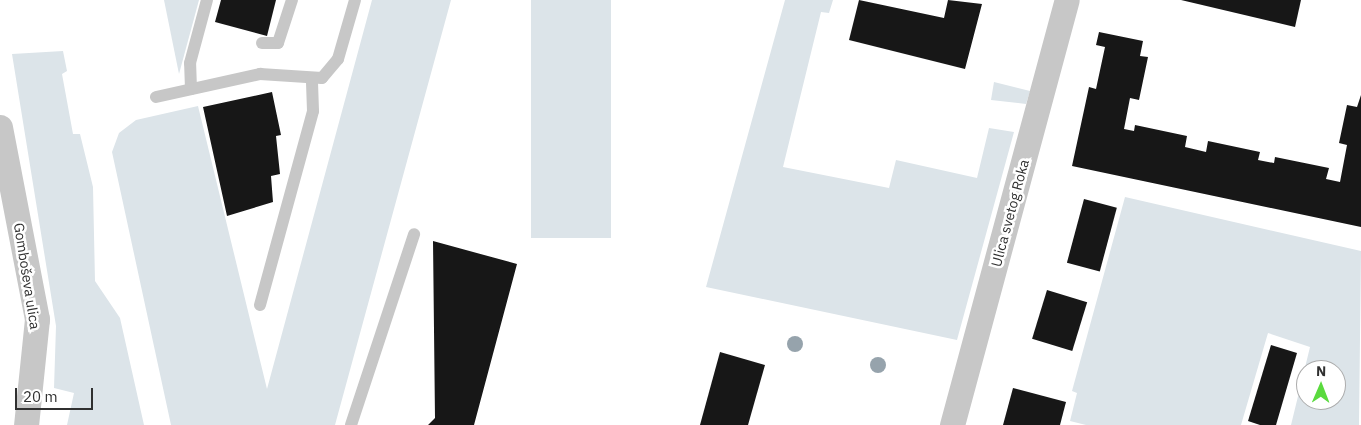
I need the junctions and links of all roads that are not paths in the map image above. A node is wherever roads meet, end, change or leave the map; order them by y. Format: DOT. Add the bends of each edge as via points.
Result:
graph roads {
  1 [pos="207,0"];
  2 [pos="292,0"];
  3 [pos="355,0"];
  4 [pos="1067,0"];
  5 [pos="262,43"];
  6 [pos="312,79"];
  7 [pos="191,89"];
  8 [pos="156,97"];
  9 [pos="0,127"];
  10 [pos="414,234"];
  11 [pos="260,305"];
  12 [pos="26,425"];
  13 [pos="351,425"];
  14 [pos="952,425"];
  1 -- 7 [label="lane" via="190,63"];
  2 -- 5 [label="lane" via="278,43"];
  3 -- 6 [label="lane" via="338,59 328,74"];
  4 -- 14 [label="street, Ulica svetog Roka"];
  6 -- 7 [label="lane" via="260,74"];
  6 -- 11 [label="lane" via="313,111"];
  7 -- 8 [label="lane"];
  9 -- 12 [label="street, Gomboševa ulica" via="37,319"];
  10 -- 13 [label="lane"];
}
